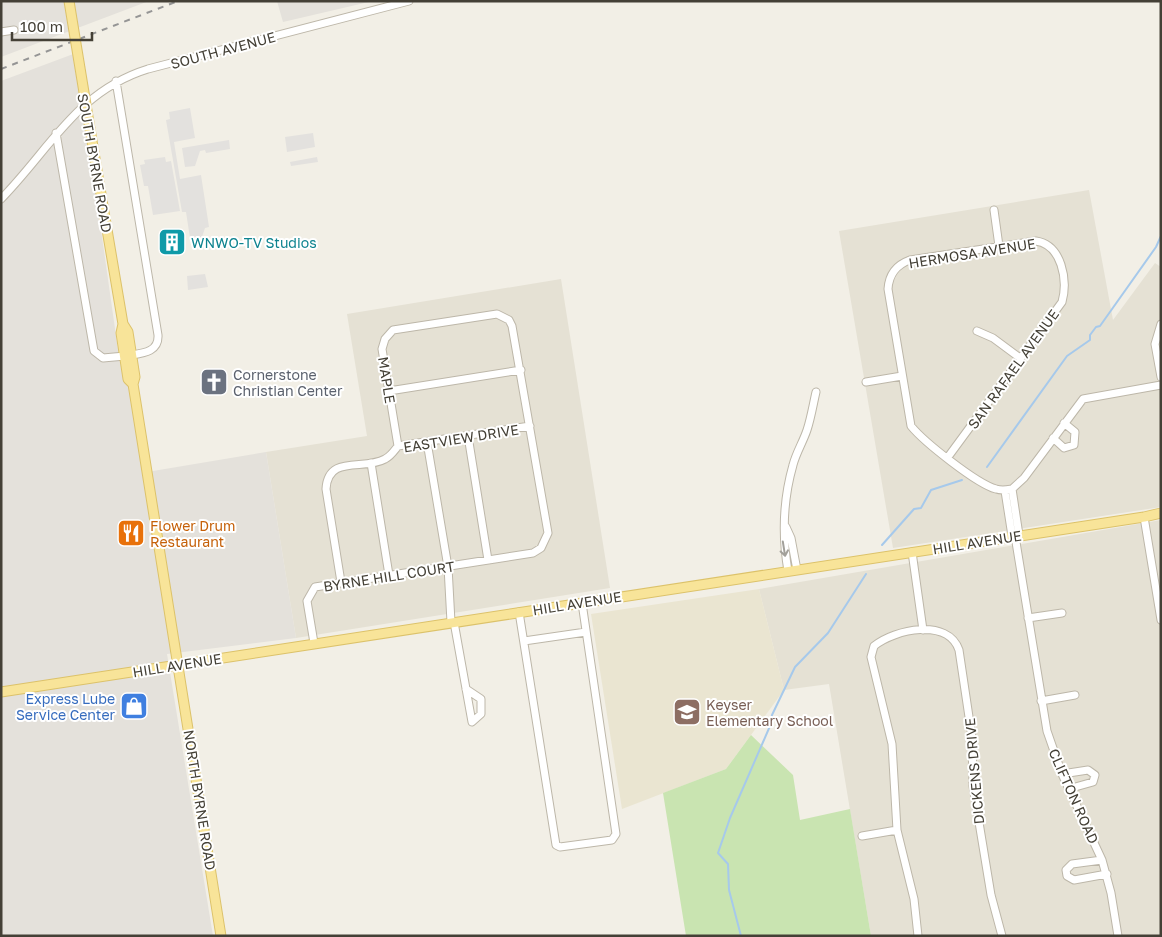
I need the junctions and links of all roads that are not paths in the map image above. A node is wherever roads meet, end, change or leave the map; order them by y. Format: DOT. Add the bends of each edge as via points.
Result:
graph roads {
  1 [pos="68,1"];
  2 [pos="409,1"];
  3 [pos="14,30"];
  4 [pos="1,32"];
  5 [pos="116,81"];
  6 [pos="56,133"];
  7 [pos="1,199"];
  8 [pos="994,210"];
  9 [pos="999,246"];
  10 [pos="1052,248"];
  11 [pos="1161,324"];
  12 [pos="977,331"];
  13 [pos="514,332"];
  14 [pos="128,355"];
  15 [pos="1020,358"];
  16 [pos="521,370"];
  17 [pos="902,376"];
  18 [pos="1161,377"];
  19 [pos="866,382"];
  20 [pos="1161,385"];
  21 [pos="389,391"];
  22 [pos="816,392"];
  23 [pos="1064,423"];
  24 [pos="530,426"];
  25 [pos="468,436"];
  26 [pos="1053,438"];
  27 [pos="428,442"];
  28 [pos="398,446"];
  29 [pos="948,457"];
  30 [pos="371,463"];
  31 [pos="1008,490"];
  32 [pos="1155,516"];
  33 [pos="1015,536"];
  34 [pos="912,552"];
  35 [pos="488,560"];
  36 [pos="448,567"];
  37 [pos="792,570"];
  38 [pos="389,575"];
  39 [pos="341,582"];
  40 [pos="582,602"];
  41 [pos="519,612"];
  42 [pos="1062,613"];
  43 [pos="1028,618"];
  44 [pos="1161,620"];
  45 [pos="453,622"];
  46 [pos="923,630"];
  47 [pos="586,632"];
  48 [pos="524,641"];
  49 [pos="314,644"];
  50 [pos="179,664"];
  51 [pos="466,689"];
  52 [pos="1,692"];
  53 [pos="1075,695"];
  54 [pos="1041,701"];
  55 [pos="1062,774"];
  56 [pos="1068,789"];
  57 [pos="897,830"];
  58 [pos="862,836"];
  59 [pos="1102,860"];
  60 [pos="1107,874"];
  61 [pos="221,936"];
  62 [pos="918,936"];
  63 [pos="1002,936"];
  64 [pos="1118,936"];
  1 -- 14 [label="main road, SOUTH BYRNE ROAD, bridge" via="123,324 128,332"];
  2 -- 5 [label="street, SOUTH AVENUE" via="148,69"];
  3 -- 4 [label="street"];
  5 -- 6 [label="street, SOUTH AVENUE" via="87,102"];
  5 -- 14 [label="street" via="158,335 153,349"];
  6 -- 7 [label="street, SOUTH AVENUE"];
  6 -- 14 [label="street" via="94,351 103,358"];
  8 -- 9 [label="street"];
  9 -- 10 [label="street, HERMOSA AVENUE" via="1036,241"];
  9 -- 17 [label="street, HERMOSA AVENUE" via="910,260 893,270 888,289"];
  10 -- 15 [label="street, SAN RAFAEL AVENUE" via="1060,261 1064,283 1062,302"];
  11 -- 18 [label="street" via="1155,344"];
  12 -- 15 [label="street" via="993,338"];
  13 -- 16 [label="street, BYRNE HILL COURT"];
  13 -- 21 [label="street, MAPLE" via="509,320 497,314 393,330 385,338 382,349"];
  14 -- 50 [label="main road, SOUTH BYRNE ROAD" via="135,377 133,384"];
  15 -- 29 [label="street, SAN RAFAEL AVENUE"];
  16 -- 21 [label="street"];
  16 -- 24 [label="street, BYRNE HILL COURT"];
  17 -- 19 [label="street"];
  17 -- 29 [label="street" via="911,426"];
  20 -- 23 [label="street" via="1083,399"];
  21 -- 28 [label="street, MAPLE"];
  22 -- 37 [label="street" via="786,496 783,540"];
  23 -- 26 [label="street"];
  23 -- 26 [label="street" via="1076,432 1074,445 1064,448"];
  24 -- 25 [label="street, EASTVIEW DRIVE"];
  24 -- 35 [label="street, BYRNE HILL COURT" via="548,533 541,548 533,553"];
  25 -- 27 [label="street, EASTVIEW DRIVE"];
  25 -- 35 [label="street"];
  26 -- 31 [label="street" via="1024,478"];
  27 -- 28 [label="street, EASTVIEW DRIVE"];
  27 -- 36 [label="street"];
  28 -- 30 [label="street, EASTVIEW DRIVE" via="384,460"];
  29 -- 31 [label="street" via="978,480 995,489"];
  30 -- 38 [label="street"];
  30 -- 39 [label="street, EASTVIEW DRIVE" via="340,467 326,480"];
  31 -- 33 [label="street, CLIFTON ROAD"];
  32 -- 33 [label="main road, HILL AVENUE"];
  32 -- 44 [label="street"];
  33 -- 34 [label="main road, HILL AVENUE"];
  33 -- 43 [label="street, CLIFTON ROAD"];
  34 -- 37 [label="main road, HILL AVENUE"];
  34 -- 46 [label="street"];
  35 -- 36 [label="street, BYRNE HILL COURT"];
  36 -- 38 [label="street, BYRNE HILL COURT"];
  36 -- 45 [label="street"];
  37 -- 40 [label="main road, HILL AVENUE"];
  38 -- 39 [label="street, BYRNE HILL COURT"];
  39 -- 49 [label="street, BYRNE HILL COURT" via="314,587 307,601"];
  40 -- 41 [label="main road, HILL AVENUE"];
  40 -- 47 [label="street"];
  41 -- 45 [label="main road, HILL AVENUE"];
  41 -- 48 [label="street"];
  42 -- 43 [label="street"];
  43 -- 54 [label="street, CLIFTON ROAD"];
  45 -- 49 [label="main road, HILL AVENUE"];
  45 -- 51 [label="street"];
  46 -- 57 [label="street" via="888,636 871,651 892,744"];
  46 -- 63 [label="street, DICKENS DRIVE" via="950,635 960,650 970,723 973,786 991,895"];
  47 -- 48 [label="street"];
  47 -- 48 [label="street" via="616,834 612,840 556,845"];
  49 -- 50 [label="main road, HILL AVENUE"];
  50 -- 52 [label="main road, HILL AVENUE"];
  50 -- 61 [label="main road, NORTH BYRNE ROAD"];
  53 -- 54 [label="street"];
  54 -- 55 [label="street, CLIFTON ROAD" via="1047,732"];
  55 -- 56 [label="street, CLIFTON ROAD"];
  55 -- 56 [label="street" via="1088,770 1095,775 1093,782"];
  56 -- 59 [label="street, CLIFTON ROAD"];
  57 -- 58 [label="street"];
  57 -- 62 [label="street" via="914,899"];
  59 -- 60 [label="street, CLIFTON ROAD"];
  59 -- 60 [label="street" via="1072,864 1066,870 1067,876 1074,880"];
  60 -- 64 [label="street, CLIFTON ROAD"];
}
